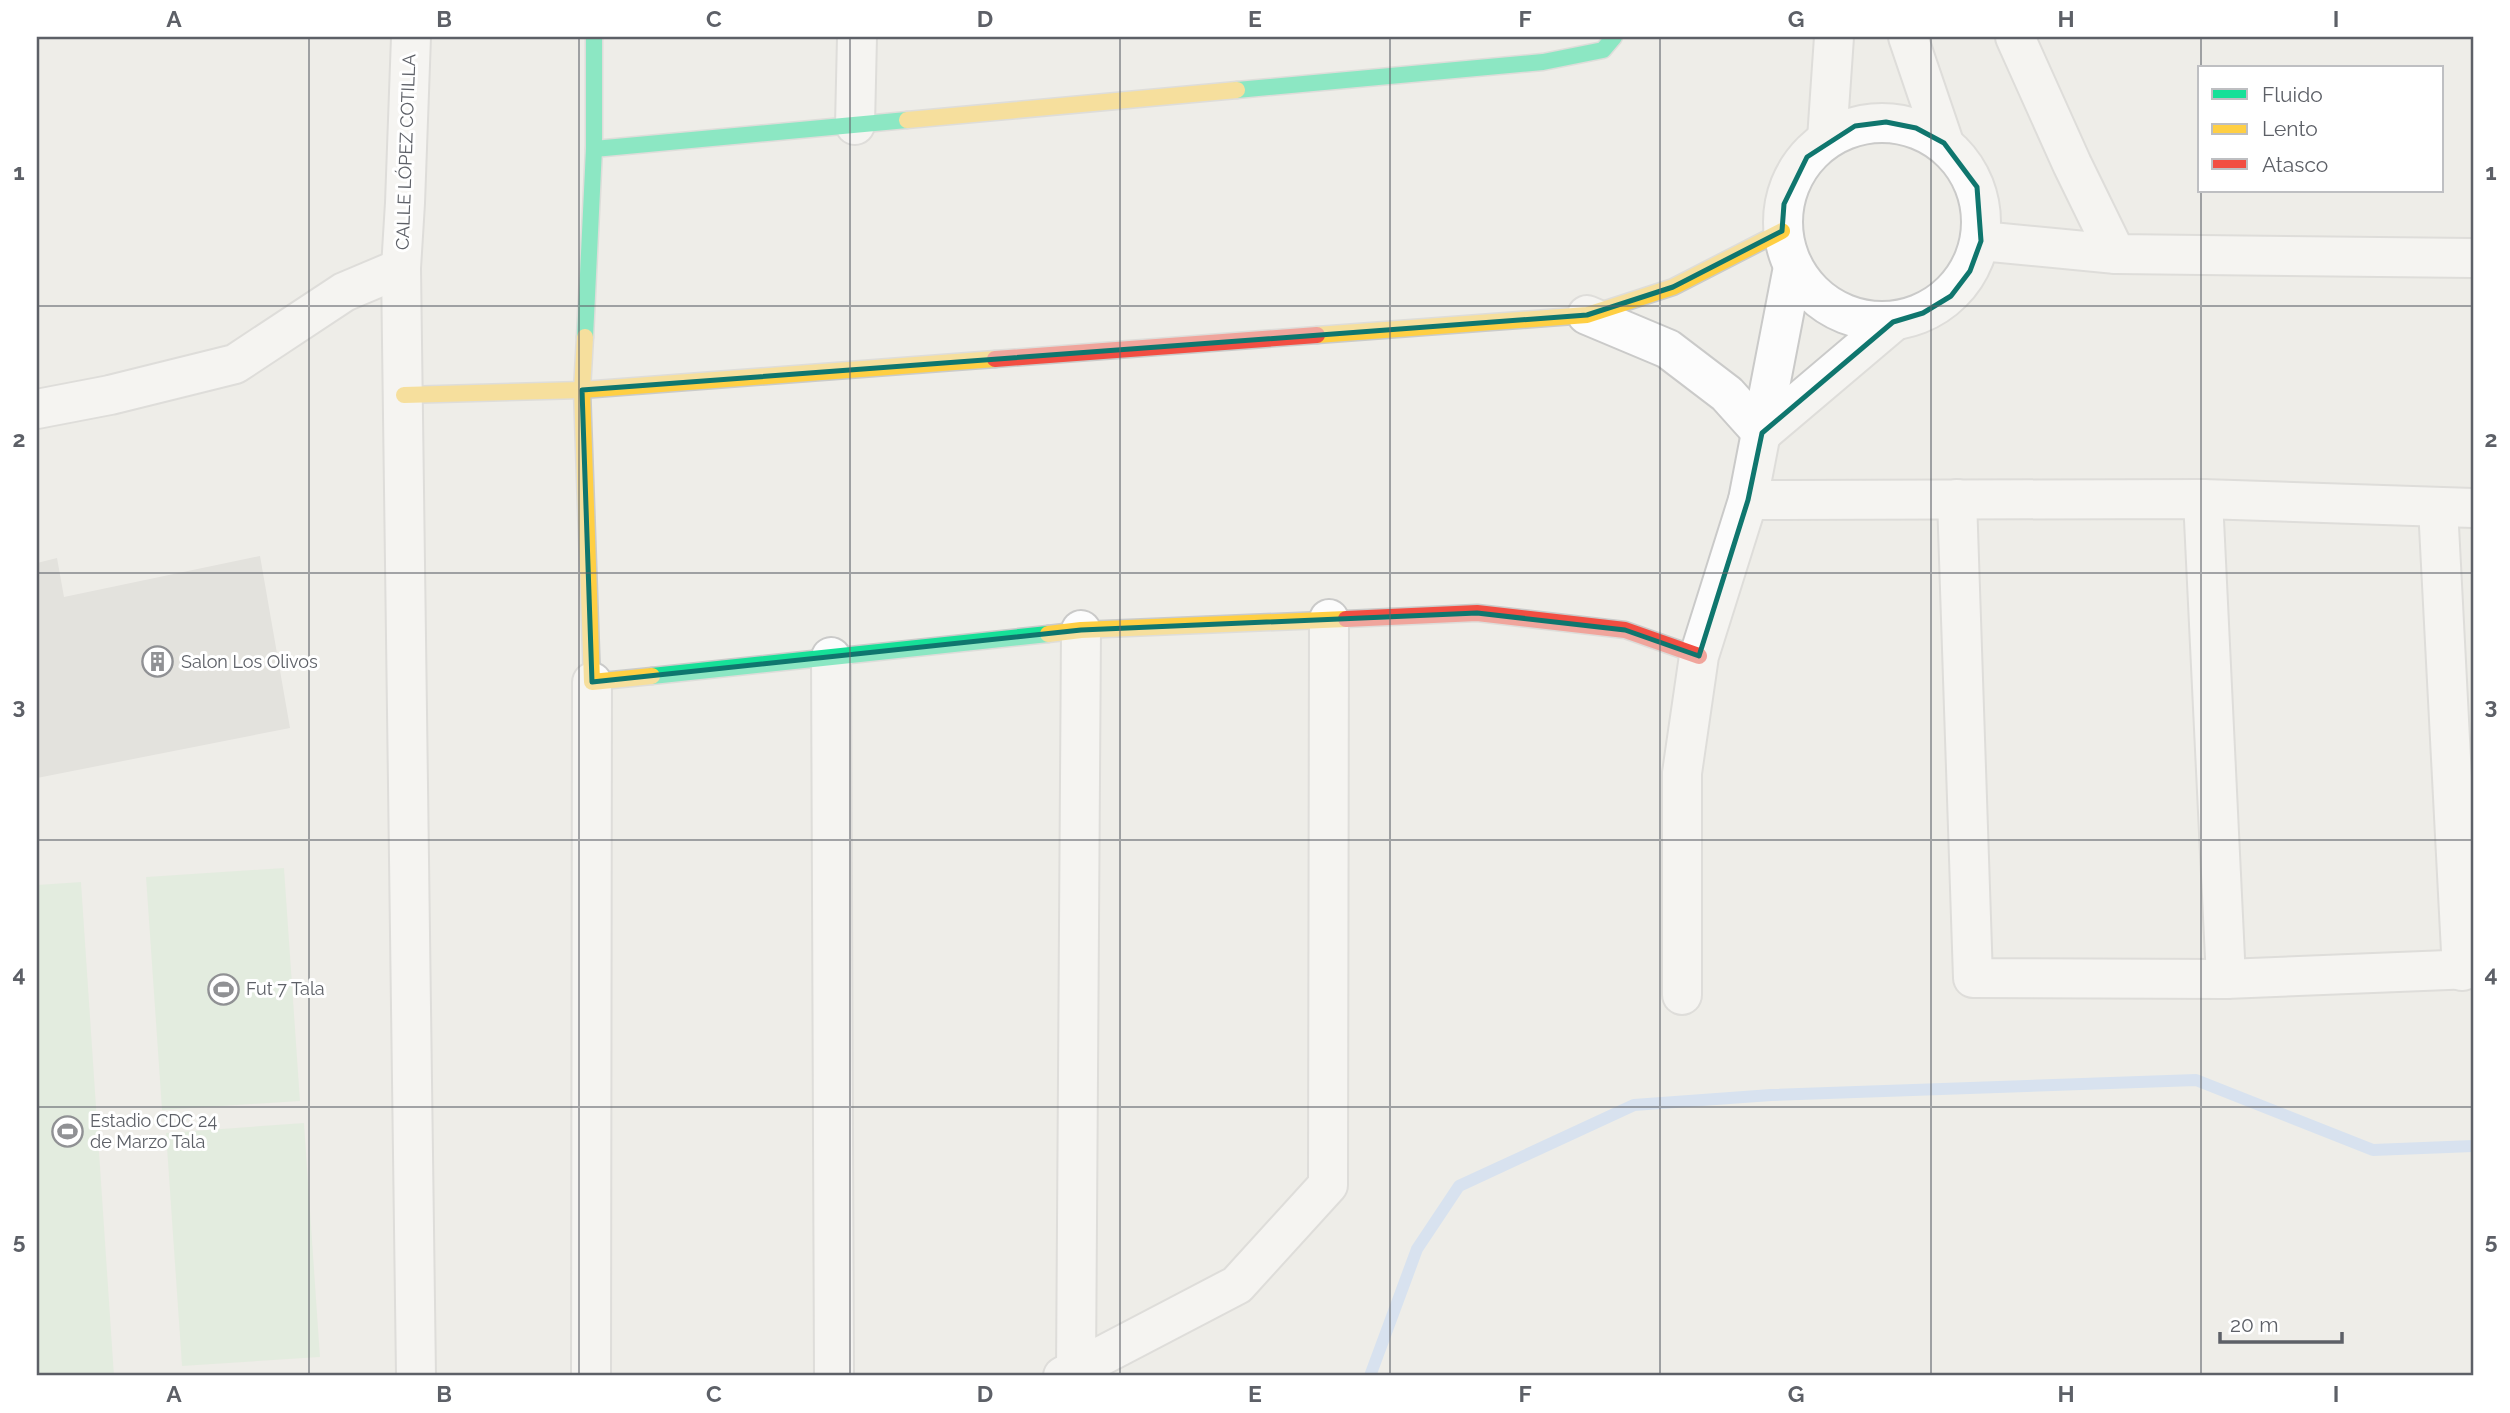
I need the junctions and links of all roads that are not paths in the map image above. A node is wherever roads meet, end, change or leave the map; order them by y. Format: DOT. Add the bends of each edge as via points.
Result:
graph roads {
  1 [pos="411,37"];
  2 [pos="594,37"];
  3 [pos="857,37"];
  4 [pos="1614,37"];
  5 [pos="1835,37"];
  6 [pos="1908,37"];
  7 [pos="2015,37"];
  8 [pos="855,125"];
  9 [pos="1827,139"];
  10 [pos="1944,143"];
  11 [pos="594,149"];
  12 [pos="1981,241"];
  13 [pos="1787,249"];
  14 [pos="2116,254"];
  15 [pos="2473,258"];
  16 [pos="401,268"];
  17 [pos="1587,315"];
  18 [pos="1893,322"];
  19 [pos="582,390"];
  20 [pos="404,395"];
  21 [pos="37,409"];
  22 [pos="1762,433"];
  23 [pos="1957,499"];
  24 [pos="2203,499"];
  25 [pos="1748,500"];
  26 [pos="2456,507"];
  27 [pos="1329,619"];
  28 [pos="1081,631"];
  29 [pos="1699,656"];
  30 [pos="831,657"];
  31 [pos="592,682"];
  32 [pos="2468,970"];
  33 [pos="2226,979"];
  34 [pos="1682,995"];
  35 [pos="1070,1373"];
  36 [pos="416,1376"];
  37 [pos="591,1376"];
  38 [pos="834,1376"];
  1 -- 16 [label="street, CALLE LÓPEZ COTILLA"];
  2 -- 11 [label="street"];
  3 -- 8 [label="street"];
  4 -- 8 [label="street" via="1603,50 1543,62"];
  5 -- 9 [label="street"];
  6 -- 10 [label="street"];
  7 -- 14 [label="street"];
  8 -- 11 [label="street"];
  9 -- 10 [label="street" via="1855,126 1886,122 1916,128"];
  9 -- 13 [label="street" via="1792,178 1784,204"];
  10 -- 12 [label="street" via="1977,187 1983,214"];
  11 -- 19 [label="street"];
  12 -- 14 [label="street"];
  12 -- 18 [label="street" via="1970,271 1951,296 1923,313"];
  13 -- 17 [label="street"];
  13 -- 18 [label="street" via="1810,291 1834,310 1862,320"];
  13 -- 22 [label="street"];
  14 -- 15 [label="street"];
  16 -- 20 [label="street, CALLE LÓPEZ COTILLA"];
  16 -- 21 [label="street" via="344,292 235,364"];
  17 -- 19 [label="street"];
  17 -- 22 [label="street" via="1668,349 1727,394"];
  18 -- 22 [label="street"];
  19 -- 20 [label="street"];
  19 -- 31 [label="street"];
  20 -- 36 [label="street, CALLE LÓPEZ COTILLA"];
  22 -- 25 [label="street"];
  23 -- 24 [label="street"];
  23 -- 25 [label="street"];
  23 -- 33 [label="street" via="1973,978"];
  24 -- 26 [label="street"];
  24 -- 33 [label="street"];
  25 -- 29 [label="street"];
  26 -- 32 [label="street"];
  27 -- 28 [label="street"];
  27 -- 29 [label="street" via="1477,613 1625,630"];
  27 -- 35 [label="street" via="1328,1185 1237,1285"];
  28 -- 30 [label="street"];
  28 -- 35 [label="street"];
  29 -- 34 [label="street" via="1682,773"];
  30 -- 31 [label="street"];
  30 -- 38 [label="street"];
  31 -- 37 [label="street"];
  32 -- 33 [label="street"];
}
